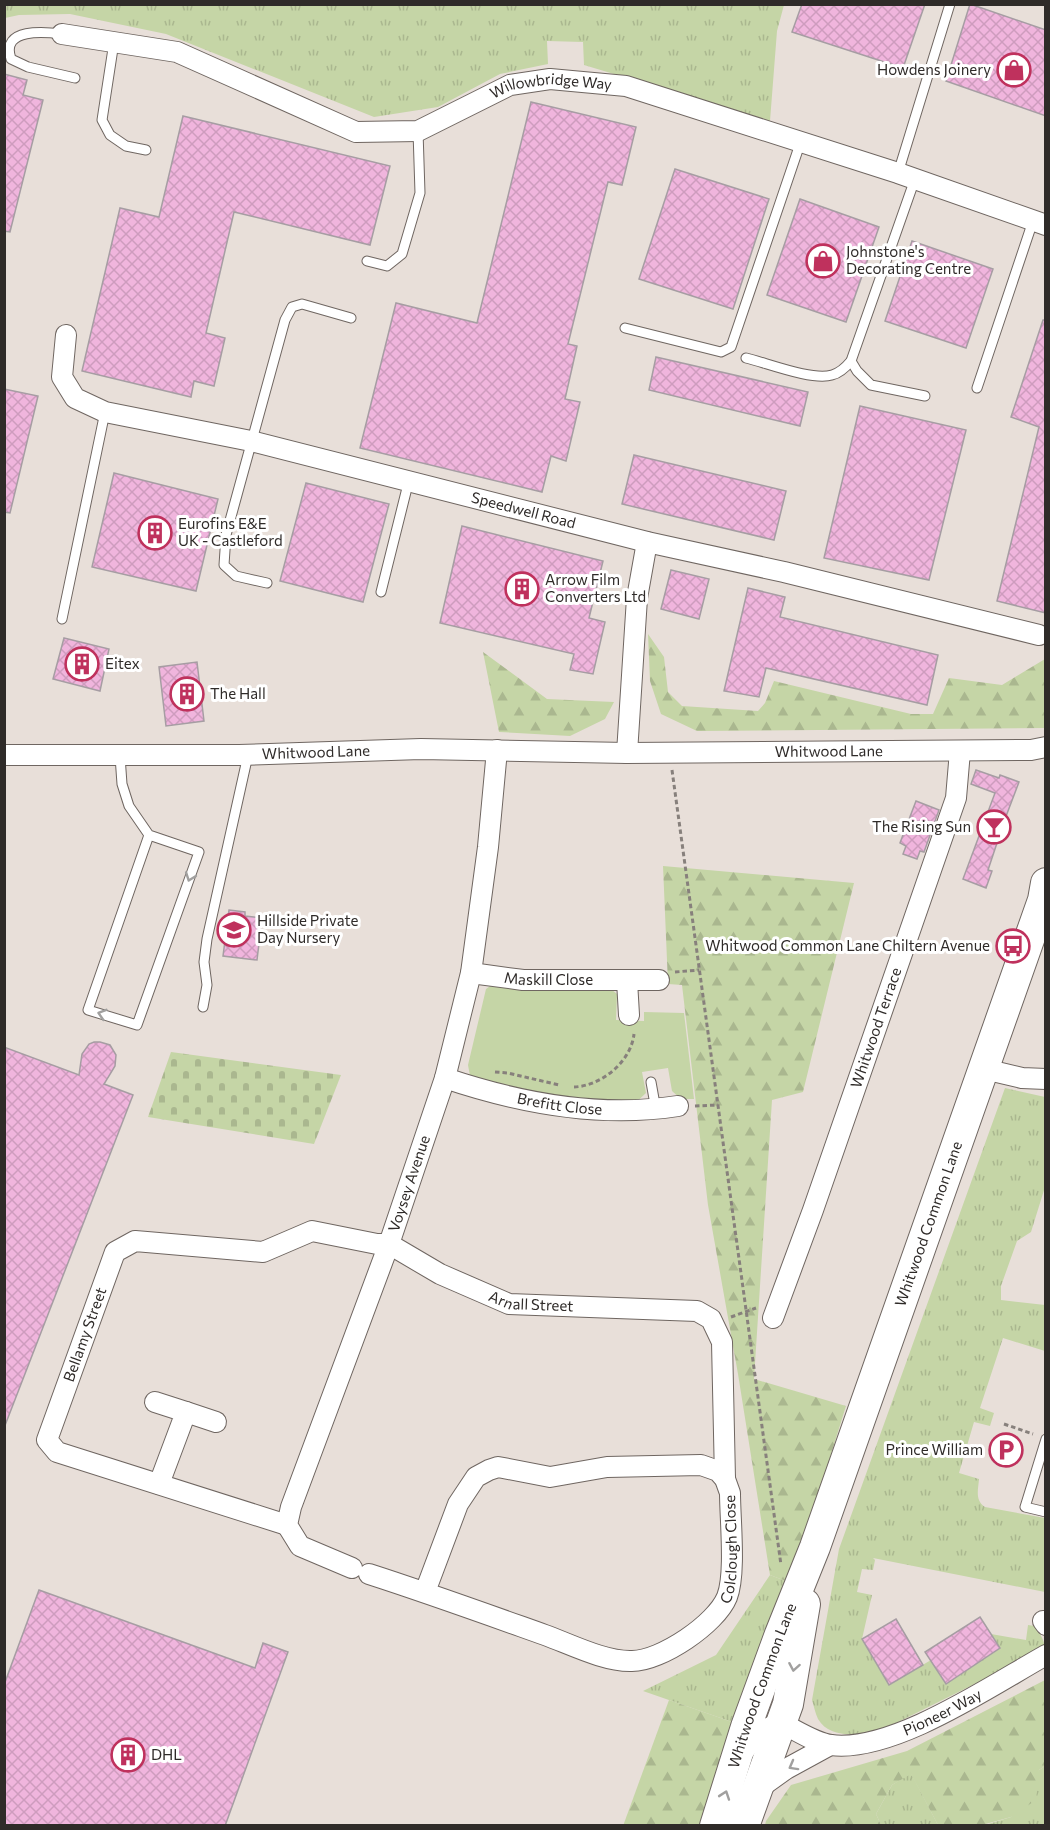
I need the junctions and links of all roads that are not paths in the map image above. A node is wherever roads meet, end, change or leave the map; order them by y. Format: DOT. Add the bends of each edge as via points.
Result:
graph roads {
  1 [pos="950,4"];
  2 [pos="62,34"];
  3 [pos="114,42"];
  4 [pos="75,78"];
  5 [pos="418,131"];
  6 [pos="801,141"];
  7 [pos="146,150"];
  8 [pos="907,176"];
  9 [pos="1039,223"];
  10 [pos="367,261"];
  11 [pos="351,318"];
  12 [pos="625,328"];
  13 [pos="66,335"];
  14 [pos="746,358"];
  15 [pos="851,361"];
  16 [pos="977,388"];
  17 [pos="925,396"];
  18 [pos="105,412"];
  19 [pos="251,441"];
  20 [pos="409,480"];
  21 [pos="647,542"];
  22 [pos="267,584"];
  23 [pos="381,592"];
  24 [pos="62,619"];
  25 [pos="1039,635"];
  26 [pos="497,750"];
  27 [pos="960,751"];
  28 [pos="1041,752"];
  29 [pos="627,753"];
  30 [pos="4,754"];
  31 [pos="248,755"];
  32 [pos="120,756"];
  33 [pos="149,835"];
  34 [pos="1045,893"];
  35 [pos="471,973"];
  36 [pos="659,980"];
  37 [pos="627,981"];
  38 [pos="203,1007"];
  39 [pos="629,1015"];
  40 [pos="984,1069"];
  41 [pos="445,1078"];
  42 [pos="1046,1079"];
  43 [pos="651,1082"];
  44 [pos="678,1107"];
  45 [pos="656,1110"];
  46 [pos="389,1244"];
  47 [pos="771,1309"];
  48 [pos="155,1402"];
  49 [pos="186,1412"];
  50 [pos="216,1422"];
  51 [pos="1046,1439"];
  52 [pos="725,1479"];
  53 [pos="159,1484"];
  54 [pos="1046,1512"];
  55 [pos="286,1525"];
  56 [pos="815,1547"];
  57 [pos="425,1592"];
  58 [pos="1046,1655"];
  59 [pos="791,1720"];
  60 [pos="830,1745"];
  61 [pos="737,1761"];
  62 [pos="758,1789"];
  63 [pos="715,1826"];
  64 [pos="744,1826"];
  1 -- 8 [label="lane"];
  2 -- 3 [label="street, Willowbridge Way"];
  2 -- 4 [label="lane" via="27,33 13,40 8,53 11,59 28,66"];
  3 -- 5 [label="street, Willowbridge Way" via="177,52 356,132"];
  3 -- 7 [label="lane" via="102,120 110,135 126,146"];
  5 -- 6 [label="street, Willowbridge Way" via="510,85 549,79 626,86"];
  5 -- 10 [label="lane" via="420,193 402,254 387,266"];
  6 -- 8 [label="street, Willowbridge Way"];
  6 -- 12 [label="lane" via="731,347 721,352"];
  8 -- 9 [label="street, Willowbridge Way"];
  8 -- 15 [label="lane"];
  9 -- 16 [label="lane"];
  11 -- 19 [label="lane" via="302,304 292,307"];
  13 -- 18 [label="street, Speedwell Road" via="62,377 75,398"];
  14 -- 15 [label="lane" via="815,376 832,375"];
  15 -- 17 [label="lane" via="871,385"];
  18 -- 19 [label="street, Speedwell Road"];
  18 -- 24 [label="lane"];
  19 -- 20 [label="street, Speedwell Road"];
  19 -- 22 [label="lane" via="226,535 224,565 236,576"];
  20 -- 21 [label="street, Speedwell Road"];
  20 -- 23 [label="lane"];
  21 -- 25 [label="street, Speedwell Road"];
  21 -- 29 [label="street" via="637,598"];
  26 -- 29 [label="street, Whitwood Lane"];
  26 -- 31 [label="street, Whitwood Lane"];
  26 -- 35 [label="street, Voysey Avenue"];
  27 -- 28 [label="street, Whitwood Lane"];
  27 -- 29 [label="street, Whitwood Lane"];
  27 -- 47 [label="street, Whitwood Terrace" via="956,798 813,1210"];
  30 -- 32 [label="street, Whitwood Lane"];
  31 -- 32 [label="street, Whitwood Lane"];
  31 -- 38 [label="lane" via="207,939"];
  32 -- 33 [label="lane" via="129,806"];
  33 -- 33 [label="lane, one-way" via="199,852 137,1025 88,1010"];
  34 -- 40 [label="main road, Whitwood Common Lane"];
  35 -- 37 [label="street, Maskill Close" via="523,980"];
  35 -- 41 [label="street, Voysey Avenue"];
  36 -- 37 [label="street, Maskill Close"];
  37 -- 39 [label="street"];
  40 -- 42 [label="street"];
  40 -- 56 [label="main road, Whitwood Common Lane"];
  41 -- 45 [label="street, Brefitt Close" via="553,1105 610,1111"];
  41 -- 46 [label="street, Voysey Avenue"];
  43 -- 45 [label="lane"];
  44 -- 45 [label="street, Brefitt Close"];
  46 -- 52 [label="street, Arnall Street" via="440,1274 508,1304 697,1311 711,1319 722,1342"];
  46 -- 53 [label="street, Bellamy Street" via="312,1231 263,1252 135,1241 115,1252 47,1440 57,1452"];
  46 -- 55 [label="street, Voysey Avenue"];
  48 -- 49 [label="street"];
  49 -- 50 [label="street"];
  49 -- 53 [label="street"];
  51 -- 54 [label="lane" via="1025,1508"];
  52 -- 57 [label="street, Colclough Close" via="718,1471 701,1465 607,1467 550,1477 498,1467 489,1470 476,1477 459,1504"];
  52 -- 57 [label="street, Colclough Close" via="730,1493 731,1581 726,1598 698,1630 648,1658 633,1661 592,1652"];
  53 -- 55 [label="street, Bellamy Street"];
  55 -- 57 [label="street, Colclough Close" via="300,1546"];
  56 -- 59 [label="main road, Whitwood Common Lane, one-way"];
  56 -- 61 [label="main road, Whitwood Common Lane" via="746,1727"];
  58 -- 60 [label="street, Pioneer Way" via="897,1735 862,1744"];
  59 -- 60 [label="street, Pioneer Way"];
  59 -- 61 [label="street" via="760,1732"];
  59 -- 62 [label="main road, Whitwood Common Lane"];
  60 -- 62 [label="street, Pioneer Way, one-way"];
  63 -- 61 [label="main road, Whitwood Common Lane, one-way"];
  62 -- 64 [label="main road, Whitwood Common Lane"];
}
